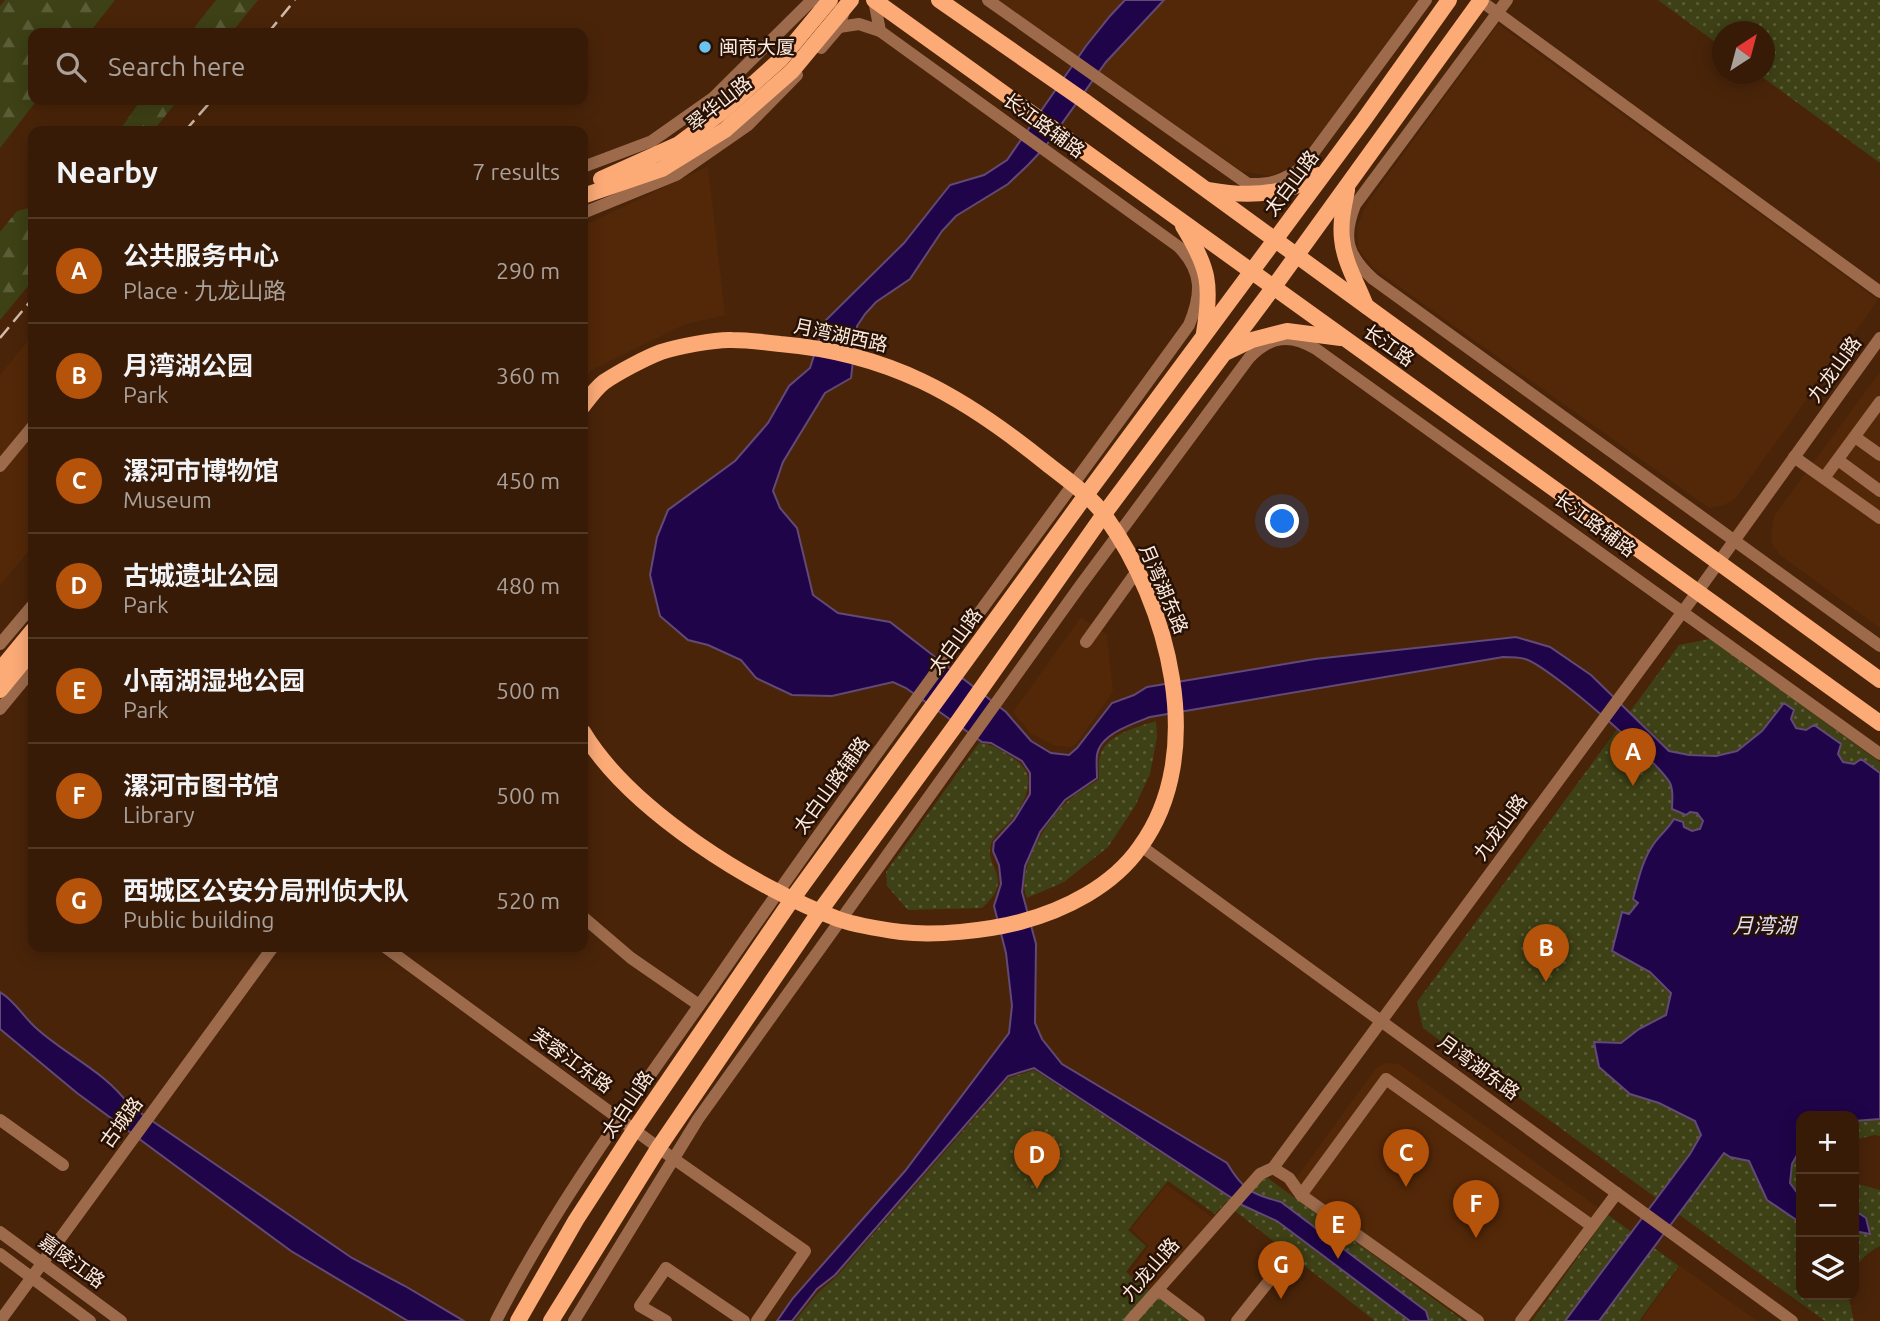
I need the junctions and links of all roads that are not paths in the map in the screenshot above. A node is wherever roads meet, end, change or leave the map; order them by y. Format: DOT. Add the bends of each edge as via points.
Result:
graph roads {
  1 [pos="874,0"];
  2 [pos="939,0"];
  3 [pos="988,0"];
  4 [pos="1426,0"];
  5 [pos="1449,0"];
  6 [pos="1481,0"];
  7 [pos="1507,0"];
  8 [pos="812,1"];
  9 [pos="842,2"];
  10 [pos="1498,13"];
  11 [pos="839,27"];
  12 [pos="880,31"];
  13 [pos="588,165"];
  14 [pos="1326,170"];
  15 [pos="588,183"];
  16 [pos="1348,184"];
  17 [pos="1204,189"];
  18 [pos="588,194"];
  19 [pos="588,211"];
  20 [pos="1180,220"];
  21 [pos="1275,240"];
  22 [pos="1296,256"];
  23 [pos="1251,272"];
  24 [pos="1198,279"];
  25 [pos="1273,288"];
  26 [pos="1880,292"];
  27 [pos="1367,308"];
  28 [pos="1203,336"];
  29 [pos="1343,338"];
  30 [pos="1880,338"];
  31 [pos="1225,353"];
  32 [pos="588,399"];
  33 [pos="1880,402"];
  34 [pos="1876,418"];
  35 [pos="28,432"];
  36 [pos="1855,437"];
  37 [pos="1880,455"];
  38 [pos="1794,457"];
  39 [pos="1838,460"];
  40 [pos="0,466"];
  41 [pos="1825,478"];
  42 [pos="1080,490"];
  43 [pos="1880,491"];
  44 [pos="1104,514"];
  45 [pos="1880,518"];
  46 [pos="1117,536"];
  47 [pos="1734,541"];
  48 [pos="1718,563"];
  49 [pos="1137,571"];
  50 [pos="1698,590"];
  51 [pos="28,611"];
  52 [pos="1683,611"];
  53 [pos="28,640"];
  54 [pos="1086,642"];
  55 [pos="0,644"];
  56 [pos="1880,646"];
  57 [pos="28,656"];
  58 [pos="12,674"];
  59 [pos="1880,680"];
  60 [pos="0,690"];
  61 [pos="0,709"];
  62 [pos="1880,723"];
  63 [pos="588,741"];
  64 [pos="1880,754"];
  65 [pos="1141,846"];
  66 [pos="785,895"];
  67 [pos="820,911"];
  68 [pos="840,920"];
  69 [pos="588,921"];
  70 [pos="269,952"];
  71 [pos="392,952"];
  72 [pos="699,1005"];
  73 [pos="1382,1023"];
  74 [pos="620,1119"];
  75 [pos="0,1120"];
  76 [pos="635,1129"];
  77 [pos="659,1147"];
  78 [pos="674,1158"];
  79 [pos="63,1165"];
  80 [pos="1273,1168"];
  81 [pos="1617,1193"];
  82 [pos="1301,1195"];
  83 [pos="1592,1226"];
  84 [pos="0,1232"];
  85 [pos="0,1254"];
  86 [pos="42,1263"];
  87 [pos="31,1278"];
  88 [pos="1269,1281"];
  89 [pos="1158,1290"];
  90 [pos="0,1321"];
  91 [pos="90,1321"];
  92 [pos="121,1321"];
  93 [pos="496,1321"];
  94 [pos="518,1321"];
  95 [pos="551,1321"];
  96 [pos="574,1321"];
  97 [pos="666,1321"];
  98 [pos="744,1321"];
  99 [pos="757,1321"];
  100 [pos="1130,1321"];
  101 [pos="1199,1321"];
  102 [pos="1237,1321"];
  103 [pos="1478,1321"];
  104 [pos="1521,1321"];
  105 [pos="1792,1321"];
  1 -- 12 [label="street"];
  1 -- 20 [label="main road, 长江路"];
  2 -- 17 [label="main road, 长江路"];
  3 -- 4 [label="street" via="1248,184 1268,185 1303,167"];
  5 -- 14 [label="main road, 太白山路"];
  6 -- 10 [label="street"];
  6 -- 16 [label="main road"];
  7 -- 10 [label="street"];
  8 -- 13 [label="street" via="713,98 652,141"];
  9 -- 11 [label="street"];
  9 -- 15 [label="main road, 翠华山路" via="723,111 679,144"];
  9 -- 18 [label="main road, 翠华山路" via="792,71 725,130 662,169"];
  10 -- 26 [label="street"];
  10 -- 47 [label="street" via="1355,205 1348,245 1359,266 1373,279"];
  11 -- 12 [label="street" via="859,24"];
  11 -- 19 [label="street" via="748,125 676,175"];
  12 -- 24 [label="street, 长江路辅路" via="1180,247"];
  14 -- 17 [label="main road" via="1301,186 1274,192 1233,195"];
  14 -- 21 [label="main road, 太白山路"];
  16 -- 22 [label="main road"];
  16 -- 27 [label="main road" via="1341,222 1344,253"];
  17 -- 21 [label="main road, 长江路"];
  20 -- 23 [label="main road, 长江路"];
  20 -- 28 [label="main road" via="1207,272"];
  21 -- 22 [label="main road, 长江路"];
  21 -- 23 [label="main road, 太白山路"];
  22 -- 25 [label="main road"];
  22 -- 27 [label="main road, 长江路"];
  23 -- 25 [label="main road, 长江路"];
  23 -- 28 [label="main road, 太白山路"];
  24 -- 42 [label="street, 太白山路辅路" via="1198,303 1189,325"];
  25 -- 29 [label="main road, 长江路"];
  25 -- 31 [label="main road"];
  27 -- 48 [label="main road, 长江路"];
  28 -- 42 [label="main road, 太白山路"];
  29 -- 31 [label="main road" via="1287,331"];
  29 -- 50 [label="main road, 长江路"];
  30 -- 38 [label="street, 九龙山路"];
  31 -- 44 [label="main road"];
  32 -- 42 [label="main road, 月湾湖西路" via="601,384 661,352 728,339 813,347 890,366 939,388 1010,433"];
  33 -- 34 [label="street"];
  34 -- 36 [label="street"];
  35 -- 40 [label="street"];
  36 -- 37 [label="street"];
  36 -- 39 [label="street"];
  38 -- 41 [label="street"];
  38 -- 47 [label="street, 九龙山路"];
  39 -- 41 [label="street"];
  39 -- 43 [label="street"];
  41 -- 45 [label="street"];
  42 -- 44 [label="main road, 月湾湖西路"];
  42 -- 66 [label="main road, 太白山路" via="932,709"];
  42 -- 66 [label="street, 太白山路辅路" via="944,661"];
  44 -- 46 [label="main road, 月湾湖东路"];
  44 -- 67 [label="main road"];
  46 -- 49 [label="main road, 月湾湖东路"];
  46 -- 52 [label="street, 长江路辅路" via="1261,345 1301,340"];
  46 -- 68 [label="street"];
  47 -- 48 [label="street, 九龙山路"];
  47 -- 56 [label="street"];
  48 -- 50 [label="street, 九龙山路"];
  48 -- 59 [label="main road, 长江路"];
  49 -- 54 [label="street"];
  49 -- 65 [label="main road, 月湾湖东路" via="1167,649 1176,723 1164,797 1156,823"];
  50 -- 52 [label="street, 九龙山路"];
  50 -- 62 [label="main road, 长江路"];
  51 -- 55 [label="street"];
  52 -- 64 [label="street, 长江路辅路"];
  52 -- 73 [label="street, 九龙山路"];
  53 -- 58 [label="main road"];
  57 -- 58 [label="main road"];
  58 -- 60 [label="main road"];
  58 -- 61 [label="street"];
  63 -- 66 [label="main road" via="636,795 688,838"];
  65 -- 68 [label="main road, 月湾湖东路" via="1127,864 1069,905 993,929 910,933"];
  65 -- 73 [label="street, 月湾湖东路"];
  66 -- 67 [label="main road"];
  66 -- 72 [label="street, 太白山路辅路"];
  66 -- 76 [label="main road, 太白山路"];
  67 -- 68 [label="main road, 月湾湖东路"];
  67 -- 77 [label="main road"];
  68 -- 78 [label="street"];
  69 -- 72 [label="street"];
  70 -- 86 [label="street, 古城路"];
  71 -- 74 [label="street, 芙蓉江东路"];
  72 -- 74 [label="street, 太白山路辅路"];
  73 -- 80 [label="street, 九龙山路"];
  73 -- 81 [label="street, 月湾湖东路"];
  74 -- 76 [label="street, 芙蓉江东路"];
  74 -- 93 [label="street, 太白山路辅路" via="553,1219"];
  75 -- 79 [label="street"];
  76 -- 77 [label="street, 芙蓉江东路"];
  76 -- 94 [label="main road, 太白山路"];
  77 -- 78 [label="street, 芙蓉江东路"];
  77 -- 95 [label="main road"];
  78 -- 96 [label="street"];
  78 -- 99 [label="street, 芙蓉江东路" via="805,1251"];
  80 -- 82 [label="street" via="1289,1178"];
  80 -- 89 [label="street, 九龙山路" via="1260,1174"];
  81 -- 83 [label="street"];
  81 -- 105 [label="street, 月湾湖东路"];
  82 -- 83 [label="street" via="1386,1079"];
  82 -- 103 [label="street"];
  83 -- 104 [label="street"];
  84 -- 86 [label="street, 嘉陵江路"];
  85 -- 87 [label="street, 嘉陵江路"];
  86 -- 87 [label="street, 古城路"];
  86 -- 92 [label="street, 嘉陵江路"];
  87 -- 90 [label="street, 古城路"];
  87 -- 91 [label="street, 嘉陵江路"];
  88 -- 102 [label="street"];
  89 -- 100 [label="street, 九龙山路"];
  89 -- 101 [label="street"];
  97 -- 98 [label="street" via="640,1306 666,1268"];
}
